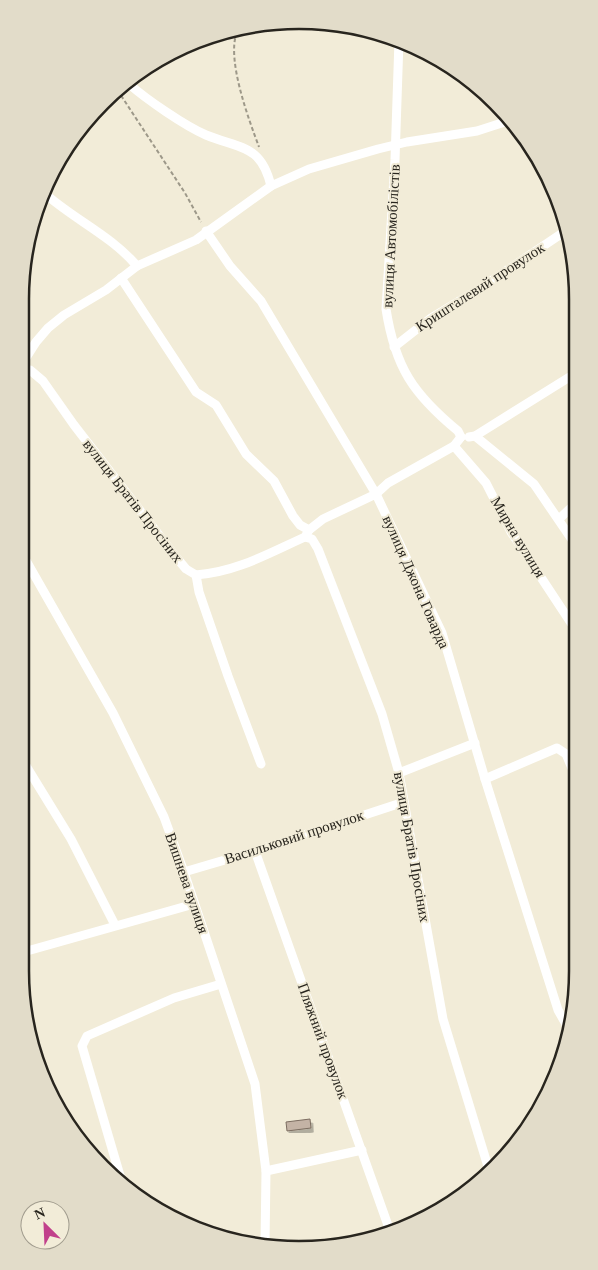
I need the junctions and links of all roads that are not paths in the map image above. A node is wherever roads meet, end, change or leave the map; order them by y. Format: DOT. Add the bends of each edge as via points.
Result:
graph roads {
  1 [pos="398,47"];
  2 [pos="132,86"];
  3 [pos="503,123"];
  4 [pos="395,145"];
  5 [pos="271,186"];
  6 [pos="49,197"];
  7 [pos="206,231"];
  8 [pos="561,234"];
  9 [pos="137,266"];
  10 [pos="121,278"];
  11 [pos="394,346"];
  12 [pos="29,356"];
  13 [pos="29,370"];
  14 [pos="569,377"];
  15 [pos="474,436"];
  16 [pos="461,437"];
  17 [pos="454,446"];
  18 [pos="376,494"];
  19 [pos="569,510"];
  20 [pos="559,519"];
  21 [pos="307,534"];
  22 [pos="569,535"];
  23 [pos="29,566"];
  24 [pos="196,574"];
  25 [pos="569,620"];
  26 [pos="475,743"];
  27 [pos="569,761"];
  28 [pos="261,764"];
  29 [pos="29,771"];
  30 [pos="399,773"];
  31 [pos="485,779"];
  32 [pos="404,802"];
  33 [pos="255,851"];
  34 [pos="184,872"];
  35 [pos="194,904"];
  36 [pos="114,925"];
  37 [pos="29,950"];
  38 [pos="221,984"];
  39 [pos="564,1021"];
  40 [pos="362,1150"];
  41 [pos="487,1164"];
  42 [pos="266,1171"];
  43 [pos="120,1173"];
  44 [pos="388,1226"];
  45 [pos="265,1239"];
  1 -- 4 [label="street, вулиця Автомобілістів"];
  2 -- 5 [label="street" via="206,135 249,149 267,168"];
  3 -- 4 [label="street" via="477,131"];
  4 -- 5 [label="street" via="309,169"];
  4 -- 11 [label="street, вулиця Автомобілістів" via="386,309"];
  5 -- 7 [label="street"];
  6 -- 9 [label="street" via="125,252"];
  7 -- 9 [label="street" via="196,240"];
  7 -- 18 [label="street, вулиця Джона Говарда" via="230,266 261,301"];
  8 -- 11 [label="street, Кришталевий провулок" via="431,318"];
  9 -- 10 [label="street"];
  10 -- 12 [label="street" via="48,328"];
  10 -- 21 [label="street, вулиця Братів Просіних" via="196,392 216,406 246,454 274,482 292,516"];
  11 -- 16 [label="street, вулиця Автомобілістів" via="402,369 422,398"];
  13 -- 24 [label="street, вулиця Братів Просіних" via="43,381 176,558"];
  14 -- 15 [label="street"];
  15 -- 16 [label="street"];
  15 -- 20 [label="street" via="534,484"];
  16 -- 17 [label="street"];
  17 -- 18 [label="street" via="388,483"];
  17 -- 25 [label="street, Мирна вулиця" via="486,484 511,532"];
  18 -- 21 [label="street" via="323,519"];
  18 -- 26 [label="street, вулиця Джона Говарда" via="442,633"];
  19 -- 20 [label="street"];
  20 -- 22 [label="street"];
  21 -- 24 [label="street" via="243,566 214,574"];
  21 -- 30 [label="street, вулиця Братів Просіних" via="318,549 382,714"];
  23 -- 34 [label="street, Вишнева вулиця" via="113,713 164,817"];
  24 -- 28 [label="street, вулиця Братів Просіних" via="199,592"];
  26 -- 30 [label="street"];
  26 -- 31 [label="street, вулиця Джона Говарда"];
  27 -- 31 [label="street" via="566,754 556,748"];
  29 -- 36 [label="street" via="71,839"];
  30 -- 32 [label="street, вулиця Братів Просіних"];
  31 -- 39 [label="street, вулиця Джона Говарда" via="558,1010"];
  32 -- 33 [label="street, Васильковий провулок"];
  32 -- 41 [label="street, вулиця Братів Просіних" via="443,1019"];
  33 -- 34 [label="street, Васильковий провулок"];
  33 -- 40 [label="street, Пляжний провулок"];
  34 -- 35 [label="street, Вишнева вулиця"];
  35 -- 36 [label="street"];
  35 -- 38 [label="street, Вишнева вулиця"];
  36 -- 37 [label="street"];
  38 -- 42 [label="street, Вишнева вулиця" via="255,1084"];
  38 -- 43 [label="street" via="174,998 87,1036 83,1041"];
  40 -- 42 [label="street"];
  40 -- 44 [label="street, Пляжний провулок"];
  42 -- 45 [label="street, Вишнева вулиця"];
}
